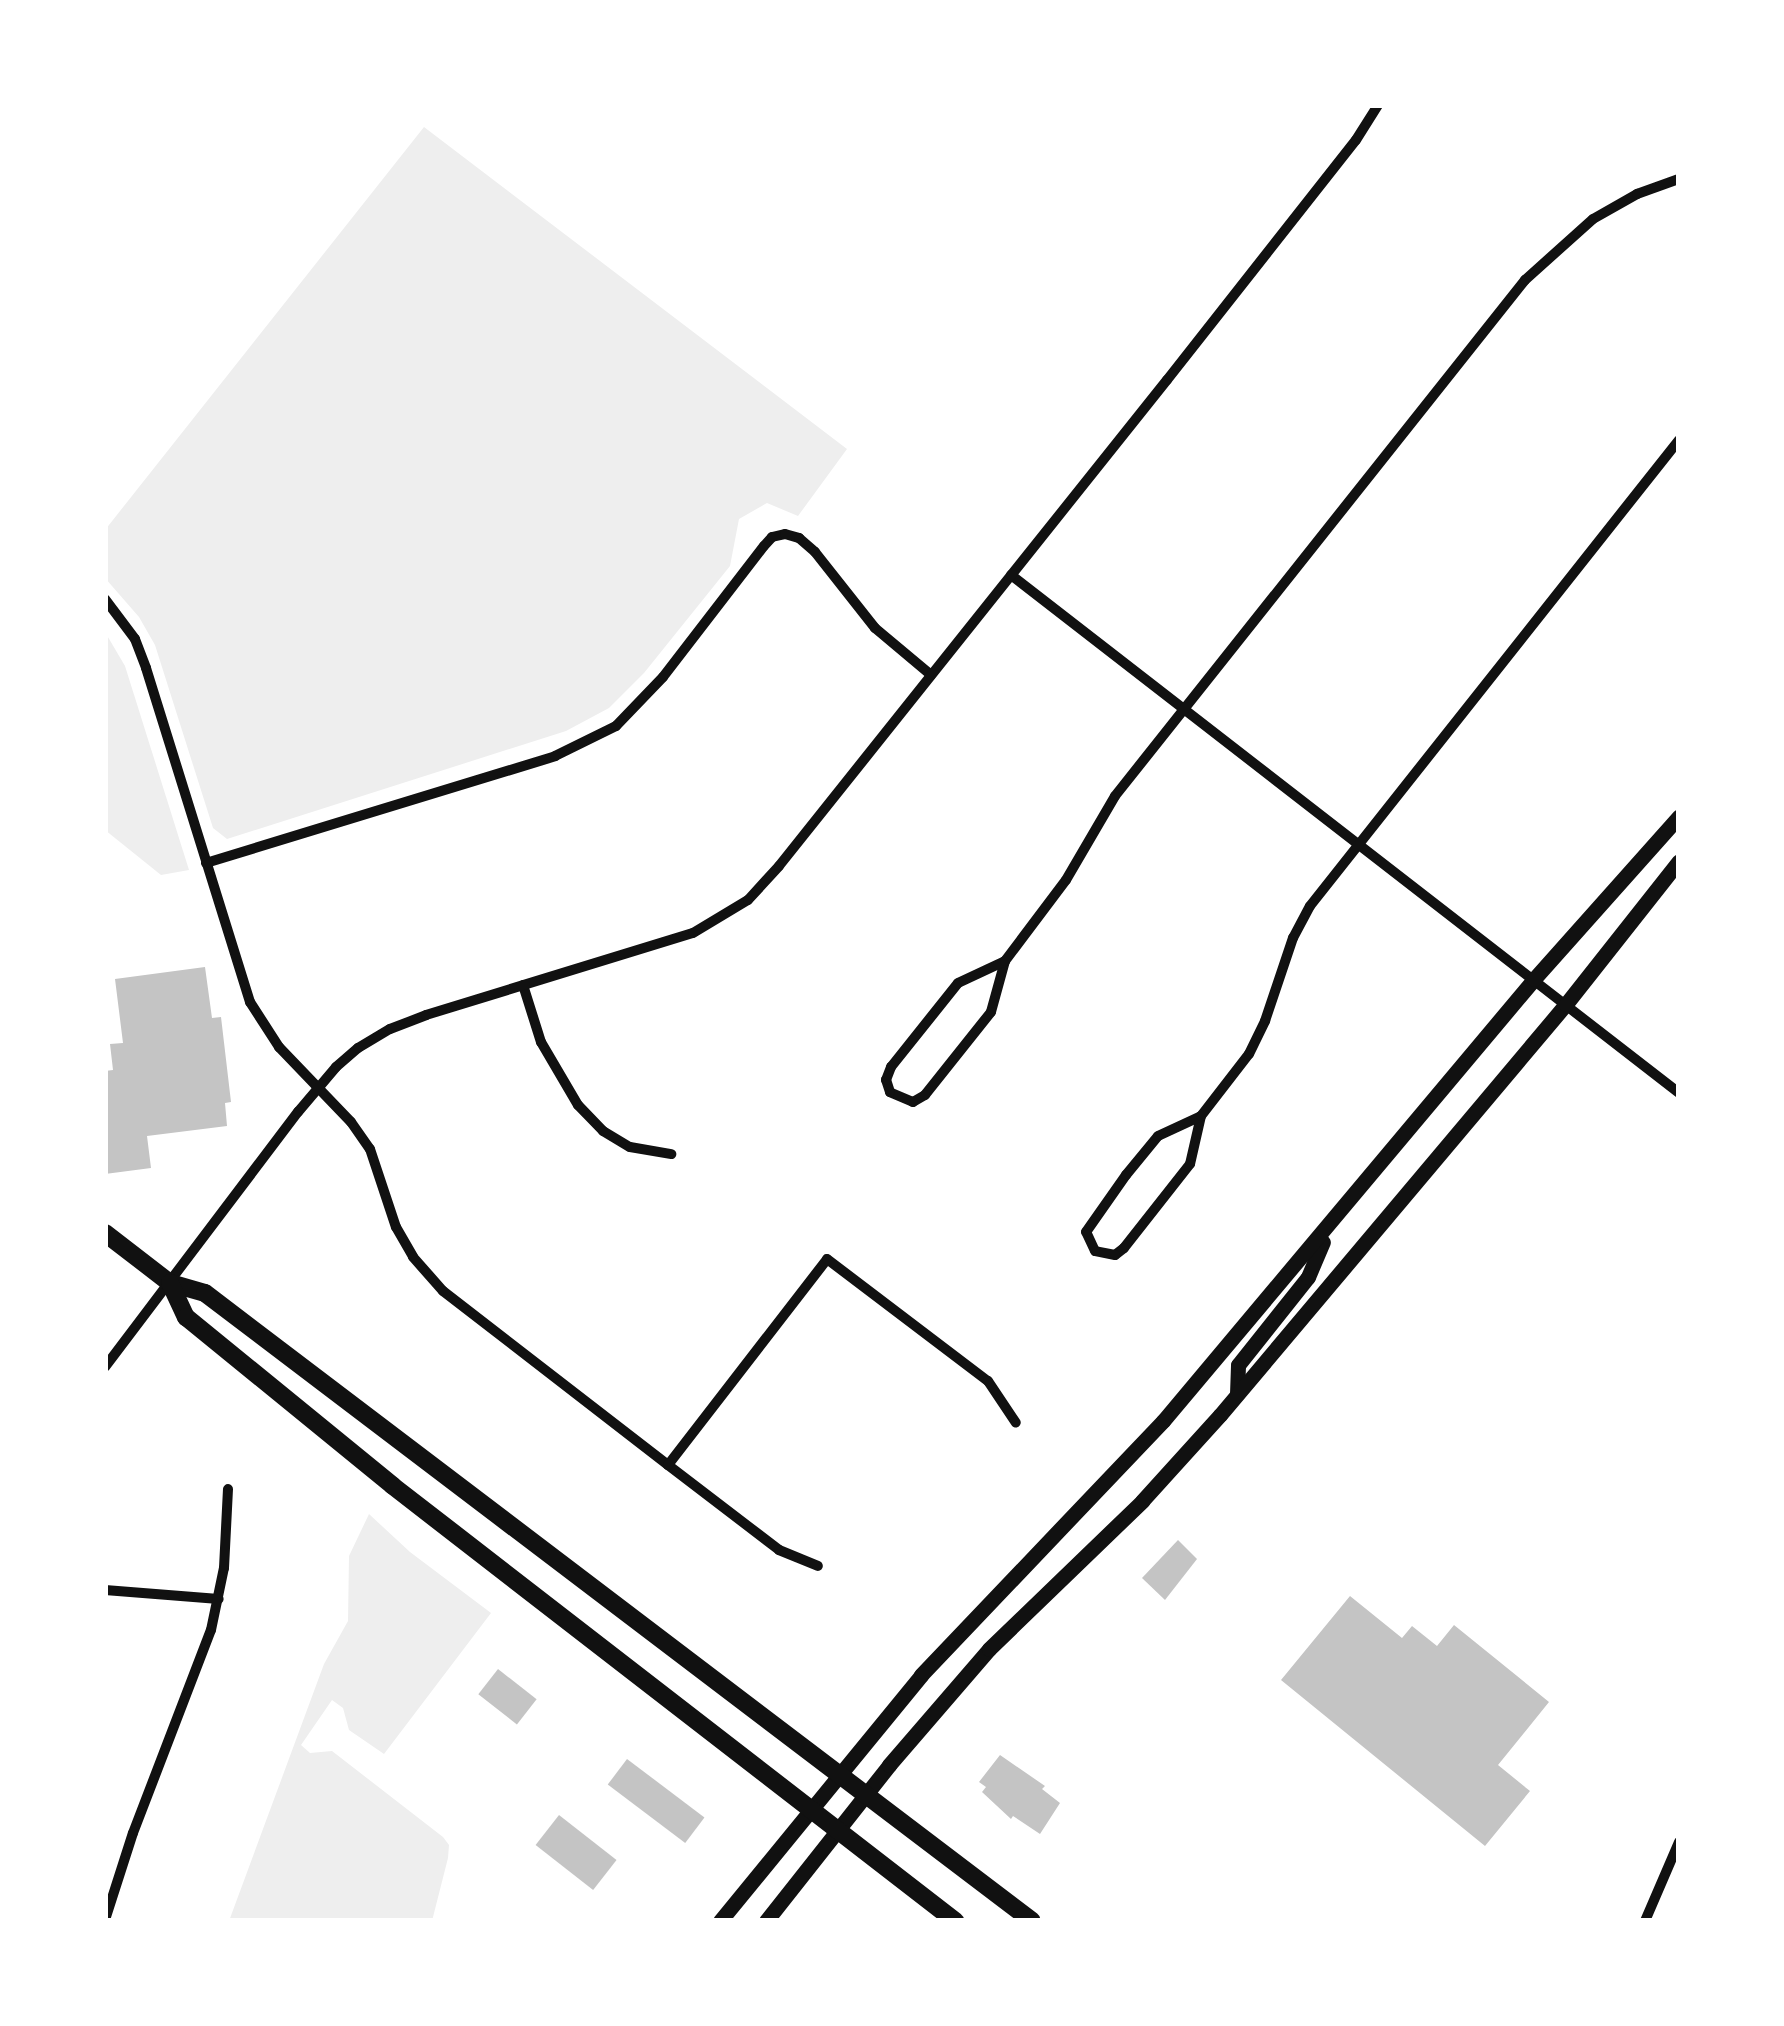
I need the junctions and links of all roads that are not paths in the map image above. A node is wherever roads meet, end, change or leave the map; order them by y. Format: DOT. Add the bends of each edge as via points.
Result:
graph roads {
  1 [pos="1378,105"];
  2 [pos="1679,179"];
  3 [pos="1679,440"];
  4 [pos="1012,575"];
  5 [pos="105,599"];
  6 [pos="931,674"];
  7 [pos="1184,709"];
  8 [pos="1679,816"];
  9 [pos="1358,843"];
  10 [pos="1679,861"];
  11 [pos="206,863"];
  12 [pos="1004,960"];
  13 [pos="1534,979"];
  14 [pos="523,985"];
  15 [pos="1566,1004"];
  16 [pos="318,1087"];
  17 [pos="1679,1093"];
  18 [pos="1201,1116"];
  19 [pos="671,1154"];
  20 [pos="1330,1225"];
  21 [pos="105,1233"];
  22 [pos="170,1283"];
  23 [pos="105,1368"];
  24 [pos="1238,1394"];
  25 [pos="1016,1422"];
  26 [pos="668,1465"];
  27 [pos="228,1490"];
  28 [pos="818,1566"];
  29 [pos="105,1590"];
  30 [pos="219,1599"];
  31 [pos="838,1774"];
  32 [pos="866,1794"];
  33 [pos="810,1808"];
  34 [pos="838,1830"];
  35 [pos="1679,1842"];
  36 [pos="105,1920"];
  37 [pos="720,1921"];
  38 [pos="766,1921"];
  39 [pos="955,1921"];
  40 [pos="1032,1921"];
  41 [pos="1644,1921"];
  1 -- 4 [label="street"];
  2 -- 7 [label="street" via="1593,219 1524,280"];
  3 -- 9 [label="street"];
  4 -- 6 [label="street"];
  4 -- 7 [label="street"];
  5 -- 11 [label="street" via="135,639"];
  6 -- 11 [label="street" via="876,628 800,538 772,537 616,726 588,742"];
  6 -- 14 [label="street" via="748,900 694,933"];
  7 -- 9 [label="street"];
  7 -- 12 [label="street" via="1115,796 1066,880"];
  8 -- 13 [label="main road"];
  9 -- 13 [label="street"];
  9 -- 18 [label="street" via="1300,922 1249,1054"];
  10 -- 15 [label="main road"];
  11 -- 16 [label="street" via="250,1002 279,1047"];
  12 -- 12 [label="street" via="958,984 891,1066 890,1092 913,1102 925,1096 991,1012"];
  13 -- 15 [label="street"];
  13 -- 20 [label="main road"];
  14 -- 16 [label="street" via="390,1029 358,1048"];
  14 -- 19 [label="street" via="541,1042 578,1105 630,1147"];
  15 -- 17 [label="street"];
  15 -- 24 [label="main road"];
  16 -- 22 [label="street"];
  16 -- 26 [label="street" via="370,1149 396,1227 444,1291"];
  18 -- 18 [label="street" via="1167,1128 1137,1162 1090,1222 1087,1242 1095,1251 1115,1255 1124,1248 1190,1164"];
  20 -- 24 [label="main road" via="1308,1277 1238,1365"];
  20 -- 31 [label="main road" via="1150,1435 960,1630"];
  21 -- 22 [label="main road"];
  22 -- 23 [label="street"];
  22 -- 31 [label="main road" via="204,1293"];
  22 -- 33 [label="main road" via="186,1316 201,1329"];
  24 -- 32 [label="main road" via="1142,1501 989,1649"];
  25 -- 26 [label="street" via="988,1381 827,1259"];
  26 -- 28 [label="street" via="779,1550"];
  27 -- 30 [label="street"];
  29 -- 30 [label="street"];
  30 -- 36 [label="street"];
  31 -- 32 [label="main road"];
  31 -- 33 [label="main road"];
  32 -- 34 [label="main road"];
  32 -- 40 [label="main road"];
  33 -- 34 [label="main road"];
  33 -- 37 [label="main road"];
  34 -- 38 [label="main road"];
  34 -- 39 [label="main road"];
  35 -- 41 [label="street"];
}
